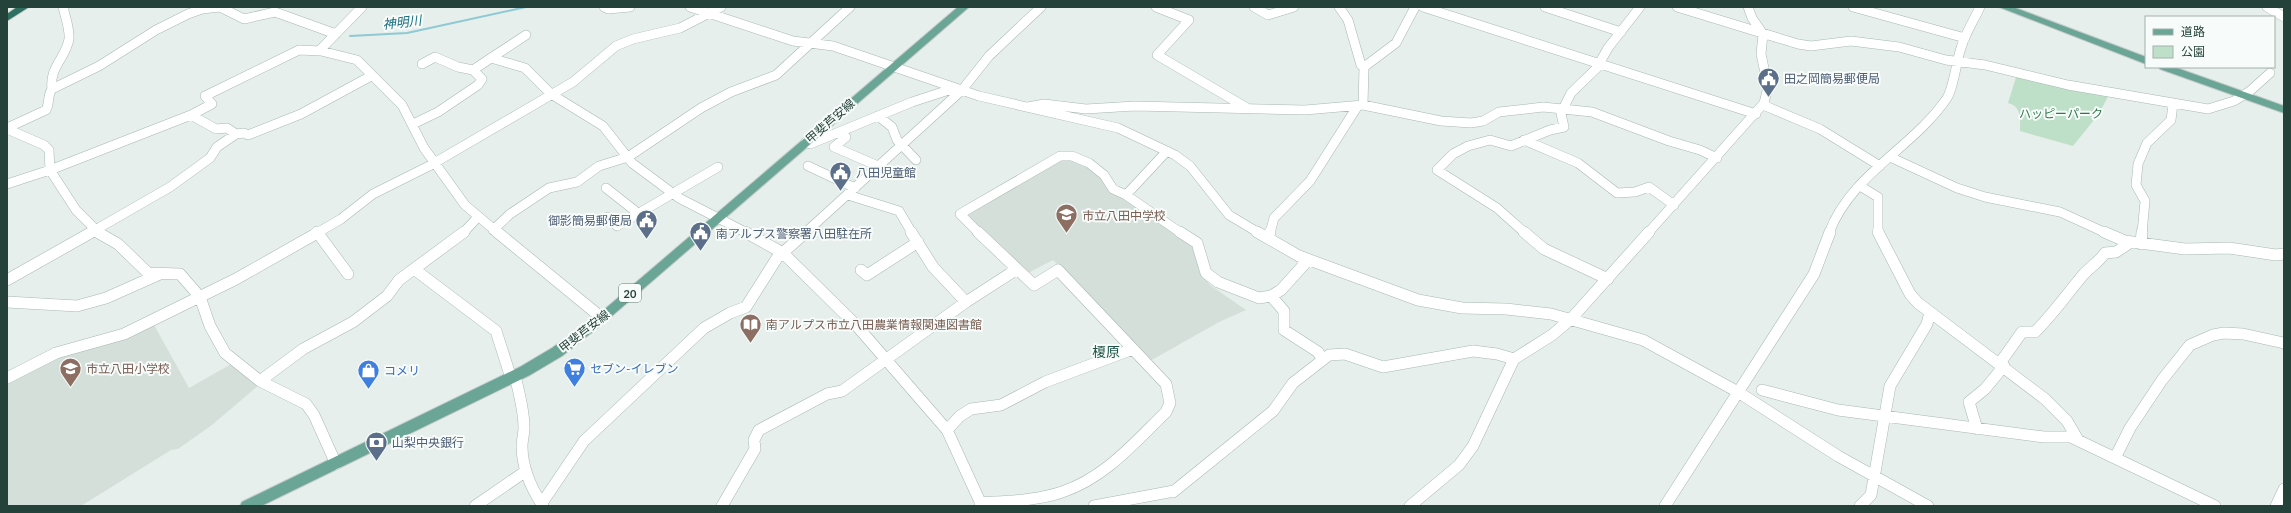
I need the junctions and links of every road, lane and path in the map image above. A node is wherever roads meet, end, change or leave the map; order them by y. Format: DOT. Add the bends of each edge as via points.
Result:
graph roads {
  1 [pos="17,7"];
  2 [pos="24,7"];
  3 [pos="63,7"];
  4 [pos="362,7"];
  5 [pos="604,7"];
  6 [pos="630,7"];
  7 [pos="690,7"];
  8 [pos="721,7"];
  9 [pos="850,7"];
  10 [pos="964,7"];
  11 [pos="1041,7"];
  12 [pos="1156,7"];
  13 [pos="1254,7"];
  14 [pos="1294,7"];
  15 [pos="1339,7"];
  16 [pos="1415,7"];
  17 [pos="1423,7"];
  18 [pos="1546,7"];
  19 [pos="1640,7"];
  20 [pos="1677,7"];
  21 [pos="1748,7"];
  22 [pos="1853,7"];
  23 [pos="1980,7"];
  24 [pos="2004,7"];
  25 [pos="2267,7"];
  26 [pos="1279,9"];
  27 [pos="7,13"];
  28 [pos="709,14"];
  29 [pos="2283,15"];
  30 [pos="7,18"];
  31 [pos="1622,32"];
  32 [pos="1763,32"];
  33 [pos="336,34"];
  34 [pos="526,34"];
  35 [pos="1965,38"];
  36 [pos="809,44"];
  37 [pos="319,51"];
  38 [pos="491,58"];
  39 [pos="2145,61"];
  40 [pos="1958,62"];
  41 [pos="422,64"];
  42 [pos="1600,64"];
  43 [pos="894,67"];
  44 [pos="1364,67"];
  45 [pos="2167,68"];
  46 [pos="473,70"];
  47 [pos="2270,73"];
  48 [pos="371,76"];
  49 [pos="52,89"];
  50 [pos="959,89"];
  51 [pos="550,94"];
  52 [pos="2242,95"];
  53 [pos="2173,104"];
  54 [pos="1763,105"];
  55 [pos="1360,106"];
  56 [pos="1028,108"];
  57 [pos="1249,109"];
  58 [pos="1562,109"];
  59 [pos="2284,110"];
  60 [pos="1756,114"];
  61 [pos="191,115"];
  62 [pos="878,116"];
  63 [pos="413,124"];
  64 [pos="7,128"];
  65 [pos="837,133"];
  66 [pos="236,134"];
  67 [pos="1524,140"];
  68 [pos="806,142"];
  69 [pos="901,144"];
  70 [pos="1167,151"];
  71 [pos="628,157"];
  72 [pos="1890,157"];
  73 [pos="1717,158"];
  74 [pos="916,160"];
  75 [pos="433,162"];
  76 [pos="808,166"];
  77 [pos="878,166"];
  78 [pos="1880,166"];
  79 [pos="718,167"];
  80 [pos="50,170"];
  81 [pos="7,184"];
  82 [pos="1860,186"];
  83 [pos="606,188"];
  84 [pos="852,191"];
  85 [pos="672,194"];
  86 [pos="1126,195"];
  87 [pos="1674,205"];
  88 [pos="639,214"];
  89 [pos="478,217"];
  90 [pos="608,217"];
  91 [pos="718,218"];
  92 [pos="96,230"];
  93 [pos="494,230"];
  94 [pos="317,232"];
  95 [pos="1268,238"];
  96 [pos="918,242"];
  97 [pos="2136,243"];
  98 [pos="783,253"];
  99 [pos="2284,254"];
  100 [pos="1308,260"];
  101 [pos="414,269"];
  102 [pos="1017,269"];
  103 [pos="861,270"];
  104 [pos="162,273"];
  105 [pos="348,274"];
  106 [pos="1608,279"];
  107 [pos="7,280"];
  108 [pos="1271,296"];
  109 [pos="200,297"];
  110 [pos="7,302"];
  111 [pos="966,302"];
  112 [pos="1930,312"];
  113 [pos="602,318"];
  114 [pos="1571,319"];
  115 [pos="2284,343"];
  116 [pos="1133,349"];
  117 [pos="1322,359"];
  118 [pos="1514,359"];
  119 [pos="886,360"];
  120 [pos="2002,364"];
  121 [pos="513,377"];
  122 [pos="7,378"];
  123 [pos="260,381"];
  124 [pos="1762,390"];
  125 [pos="1738,392"];
  126 [pos="1885,416"];
  127 [pos="1977,428"];
  128 [pos="947,430"];
  129 [pos="2078,440"];
  130 [pos="2115,458"];
  131 [pos="336,464"];
  132 [pos="526,470"];
  133 [pos="1874,477"];
  134 [pos="2284,489"];
  135 [pos="2201,503"];
  136 [pos="981,504"];
  137 [pos="542,505"];
  138 [pos="247,506"];
  139 [pos="475,506"];
  140 [pos="722,506"];
  141 [pos="1094,506"];
  142 [pos="1410,506"];
  143 [pos="1665,506"];
  144 [pos="1860,506"];
  145 [pos="1928,506"];
  146 [pos="2215,506"];
  147 [pos="2276,506"];
  1 -- 27 [label="highway"];
  2 -- 30 [label="highway"];
  3 -- 49 [label="street" via="69,37 66,50 55,66 51,81"];
  4 -- 33 [label="street"];
  5 -- 6 [label="street"];
  7 -- 28 [label="street"];
  8 -- 28 [label="street"];
  9 -- 36 [label="street"];
  10 -- 43 [label="main road, 甲斐芦安線 / 20"];
  11 -- 50 [label="street" via="986,57"];
  12 -- 57 [label="street" via="1188,20 1156,55"];
  13 -- 26 [label="street" via="1268,15"];
  14 -- 26 [label="street"];
  15 -- 44 [label="street" via="1348,20 1361,65"];
  16 -- 44 [label="street" via="1396,43"];
  17 -- 42 [label="street"];
  18 -- 31 [label="street"];
  19 -- 31 [label="street"];
  20 -- 32 [label="street"];
  21 -- 32 [label="street" via="1752,18"];
  22 -- 35 [label="street"];
  23 -- 35 [label="street"];
  24 -- 39 [label="main road"];
  25 -- 29 [label="street"];
  28 -- 36 [label="street"];
  28 -- 51 [label="street" via="680,28 616,46 584,74"];
  31 -- 42 [label="street"];
  32 -- 40 [label="street" via="1811,46 1837,41 1867,42"];
  32 -- 54 [label="street" via="1761,54 1768,95"];
  33 -- 37 [label="street"];
  33 -- 49 [label="street" via="278,12 244,19 229,9 208,8 177,19 98,66"];
  34 -- 38 [label="street"];
  35 -- 40 [label="street"];
  36 -- 43 [label="street" via="833,46"];
  36 -- 71 [label="street" via="776,75 731,92 701,108"];
  37 -- 48 [label="street" via="357,60"];
  37 -- 61 [label="street" via="299,50 212,92 205,96 212,104"];
  38 -- 46 [label="street"];
  38 -- 51 [label="street" via="526,68"];
  40 -- 53 [label="street"];
  40 -- 72 [label="street" via="1948,97 1942,106"];
  41 -- 46 [label="street" via="435,57 462,69"];
  42 -- 58 [label="street" via="1571,93"];
  42 -- 60 [label="street"];
  43 -- 50 [label="street"];
  43 -- 68 [label="main road, 甲斐芦安線 / 20"];
  44 -- 55 [label="street"];
  45 -- 52 [label="main road"];
  46 -- 63 [label="street" via="482,79 478,85 438,112"];
  47 -- 52 [label="street"];
  48 -- 63 [label="street" via="402,105"];
  48 -- 66 [label="street" via="301,114 248,135"];
  49 -- 64 [label="street" via="48,95 49,105 46,110"];
  50 -- 56 [label="street"];
  50 -- 62 [label="street"];
  50 -- 69 [label="street"];
  51 -- 71 [label="street" via="603,126"];
  51 -- 75 [label="street"];
  52 -- 53 [label="street" via="2227,106 2217,109"];
  52 -- 59 [label="main road"];
  53 -- 97 [label="street" via="2171,120 2147,143 2138,164 2136,185 2145,201"];
  54 -- 60 [label="street"];
  54 -- 78 [label="street" via="1820,129"];
  55 -- 57 [label="street" via="1305,110"];
  55 -- 58 [label="street" via="1441,121 1470,123 1483,121 1499,112 1543,107"];
  55 -- 95 [label="street" via="1310,180 1274,218"];
  56 -- 57 [label="street" via="1042,103 1086,109 1123,106"];
  56 -- 70 [label="street" via="1118,128"];
  58 -- 67 [label="street" via="1564,127"];
  58 -- 73 [label="street" via="1592,112"];
  60 -- 73 [label="street"];
  61 -- 66 [label="street" via="216,129 227,128"];
  61 -- 80 [label="street"];
  62 -- 65 [label="street"];
  62 -- 69 [label="street" via="892,128"];
  63 -- 75 [label="street"];
  64 -- 80 [label="street" via="44,144 51,158"];
  65 -- 68 [label="street" via="810,144"];
  65 -- 77 [label="street" via="846,137 834,148"];
  66 -- 92 [label="street" via="217,147 210,158 170,187"];
  67 -- 87 [label="street" via="1578,163 1617,193 1635,192 1649,187"];
  67 -- 106 [label="street" via="1511,146 1490,140 1468,146 1452,154 1437,170 1497,208 1544,248"];
  68 -- 91 [label="main road, 甲斐芦安線 / 20"];
  69 -- 74 [label="street"];
  69 -- 77 [label="street"];
  70 -- 86 [label="street"];
  70 -- 95 [label="street" via="1190,166 1229,215"];
  71 -- 85 [label="street"];
  71 -- 93 [label="street" via="599,166 576,182 549,188 510,214"];
  72 -- 78 [label="street"];
  72 -- 97 [label="street" via="1957,188 1985,197 2060,212"];
  73 -- 87 [label="street"];
  75 -- 89 [label="street" via="465,205"];
  75 -- 94 [label="street" via="373,194 341,219"];
  76 -- 84 [label="street"];
  77 -- 84 [label="street"];
  78 -- 82 [label="street"];
  79 -- 85 [label="street"];
  80 -- 81 [label="street"];
  80 -- 92 [label="street" via="76,210"];
  82 -- 112 [label="street" via="1878,197 1878,235 1910,294"];
  82 -- 125 [label="street" via="1850,196 1832,225 1814,274"];
  83 -- 88 [label="street"];
  84 -- 96 [label="street" via="899,211"];
  84 -- 98 [label="street"];
  85 -- 88 [label="street"];
  85 -- 91 [label="street"];
  86 -- 102 [label="street" via="1110,185 1105,175 1075,155 1068,154 1060,156 960,214"];
  86 -- 108 [label="street" via="1196,243 1206,273 1218,282 1259,298"];
  87 -- 106 [label="street"];
  88 -- 90 [label="street" via="617,226"];
  89 -- 93 [label="street"];
  89 -- 101 [label="street" via="463,232"];
  91 -- 98 [label="street"];
  91 -- 113 [label="main road, 甲斐芦安線 / 20"];
  92 -- 104 [label="street" via="118,244 148,273"];
  92 -- 107 [label="street"];
  93 -- 113 [label="street"];
  94 -- 105 [label="street"];
  94 -- 109 [label="street"];
  95 -- 100 [label="street"];
  96 -- 103 [label="street" via="867,275"];
  96 -- 111 [label="street" via="933,267"];
  97 -- 99 [label="street" via="2185,249 2229,248"];
  97 -- 120 [label="street" via="2116,252 2104,253 2035,332 2022,332"];
  98 -- 119 [label="street" via="856,325"];
  98 -- 137 [label="street" via="777,258 746,307 704,328 584,441"];
  100 -- 108 [label="street" via="1281,290"];
  100 -- 114 [label="street" via="1418,300 1462,308 1532,311"];
  101 -- 121 [label="street" via="496,332"];
  101 -- 123 [label="street" via="399,280 387,296 353,322 303,349"];
  102 -- 111 [label="street"];
  102 -- 116 [label="street" via="1034,285 1058,270"];
  104 -- 109 [label="street" via="180,274"];
  104 -- 110 [label="street" via="112,296 77,306"];
  106 -- 114 [label="street"];
  108 -- 117 [label="street" via="1284,312 1284,330 1318,352"];
  109 -- 122 [label="street" via="124,334 56,353"];
  109 -- 123 [label="street" via="210,326 225,353"];
  111 -- 119 [label="street"];
  112 -- 120 [label="street"];
  112 -- 126 [label="street" via="1927,324 1890,386"];
  113 -- 121 [label="main road, 甲斐芦安線 / 20" via="557,352"];
  114 -- 118 [label="street" via="1552,335"];
  114 -- 125 [label="street" via="1643,340"];
  115 -- 130 [label="street" via="2236,332 2223,332 2190,345 2162,380 2130,428"];
  116 -- 128 [label="street" via="1045,382 1001,405 971,409"];
  116 -- 136 [label="street" via="1166,384 1170,403 1166,412 1111,464 1077,485 1037,498"];
  117 -- 118 [label="street" via="1334,354 1345,354 1383,367 1473,351"];
  117 -- 141 [label="street" via="1293,383 1273,411 1174,491"];
  118 -- 142 [label="street" via="1473,446 1458,465"];
  119 -- 128 [label="street"];
  119 -- 140 [label="street" via="842,391 827,394 759,430 754,440 755,449"];
  120 -- 127 [label="street" via="1985,389 1970,402"];
  120 -- 129 [label="street" via="2052,403"];
  121 -- 131 [label="main road, 甲斐芦安線 / 20"];
  121 -- 132 [label="street" via="522,405 522,447"];
  123 -- 131 [label="street" via="306,404 317,421"];
  124 -- 126 [label="street" via="1838,410"];
  125 -- 133 [label="street"];
  125 -- 143 [label="street"];
  126 -- 127 [label="street"];
  126 -- 133 [label="street"];
  127 -- 129 [label="street" via="2044,438 2062,436"];
  128 -- 136 [label="street"];
  129 -- 130 [label="street"];
  130 -- 135 [label="street"];
  131 -- 138 [label="main road, 甲斐芦安線 / 20"];
  132 -- 137 [label="street" via="530,486"];
  132 -- 139 [label="street"];
  133 -- 144 [label="street" via="1871,495"];
  133 -- 145 [label="street"];
  134 -- 147 [label="street"];
  135 -- 146 [label="street"];
}
